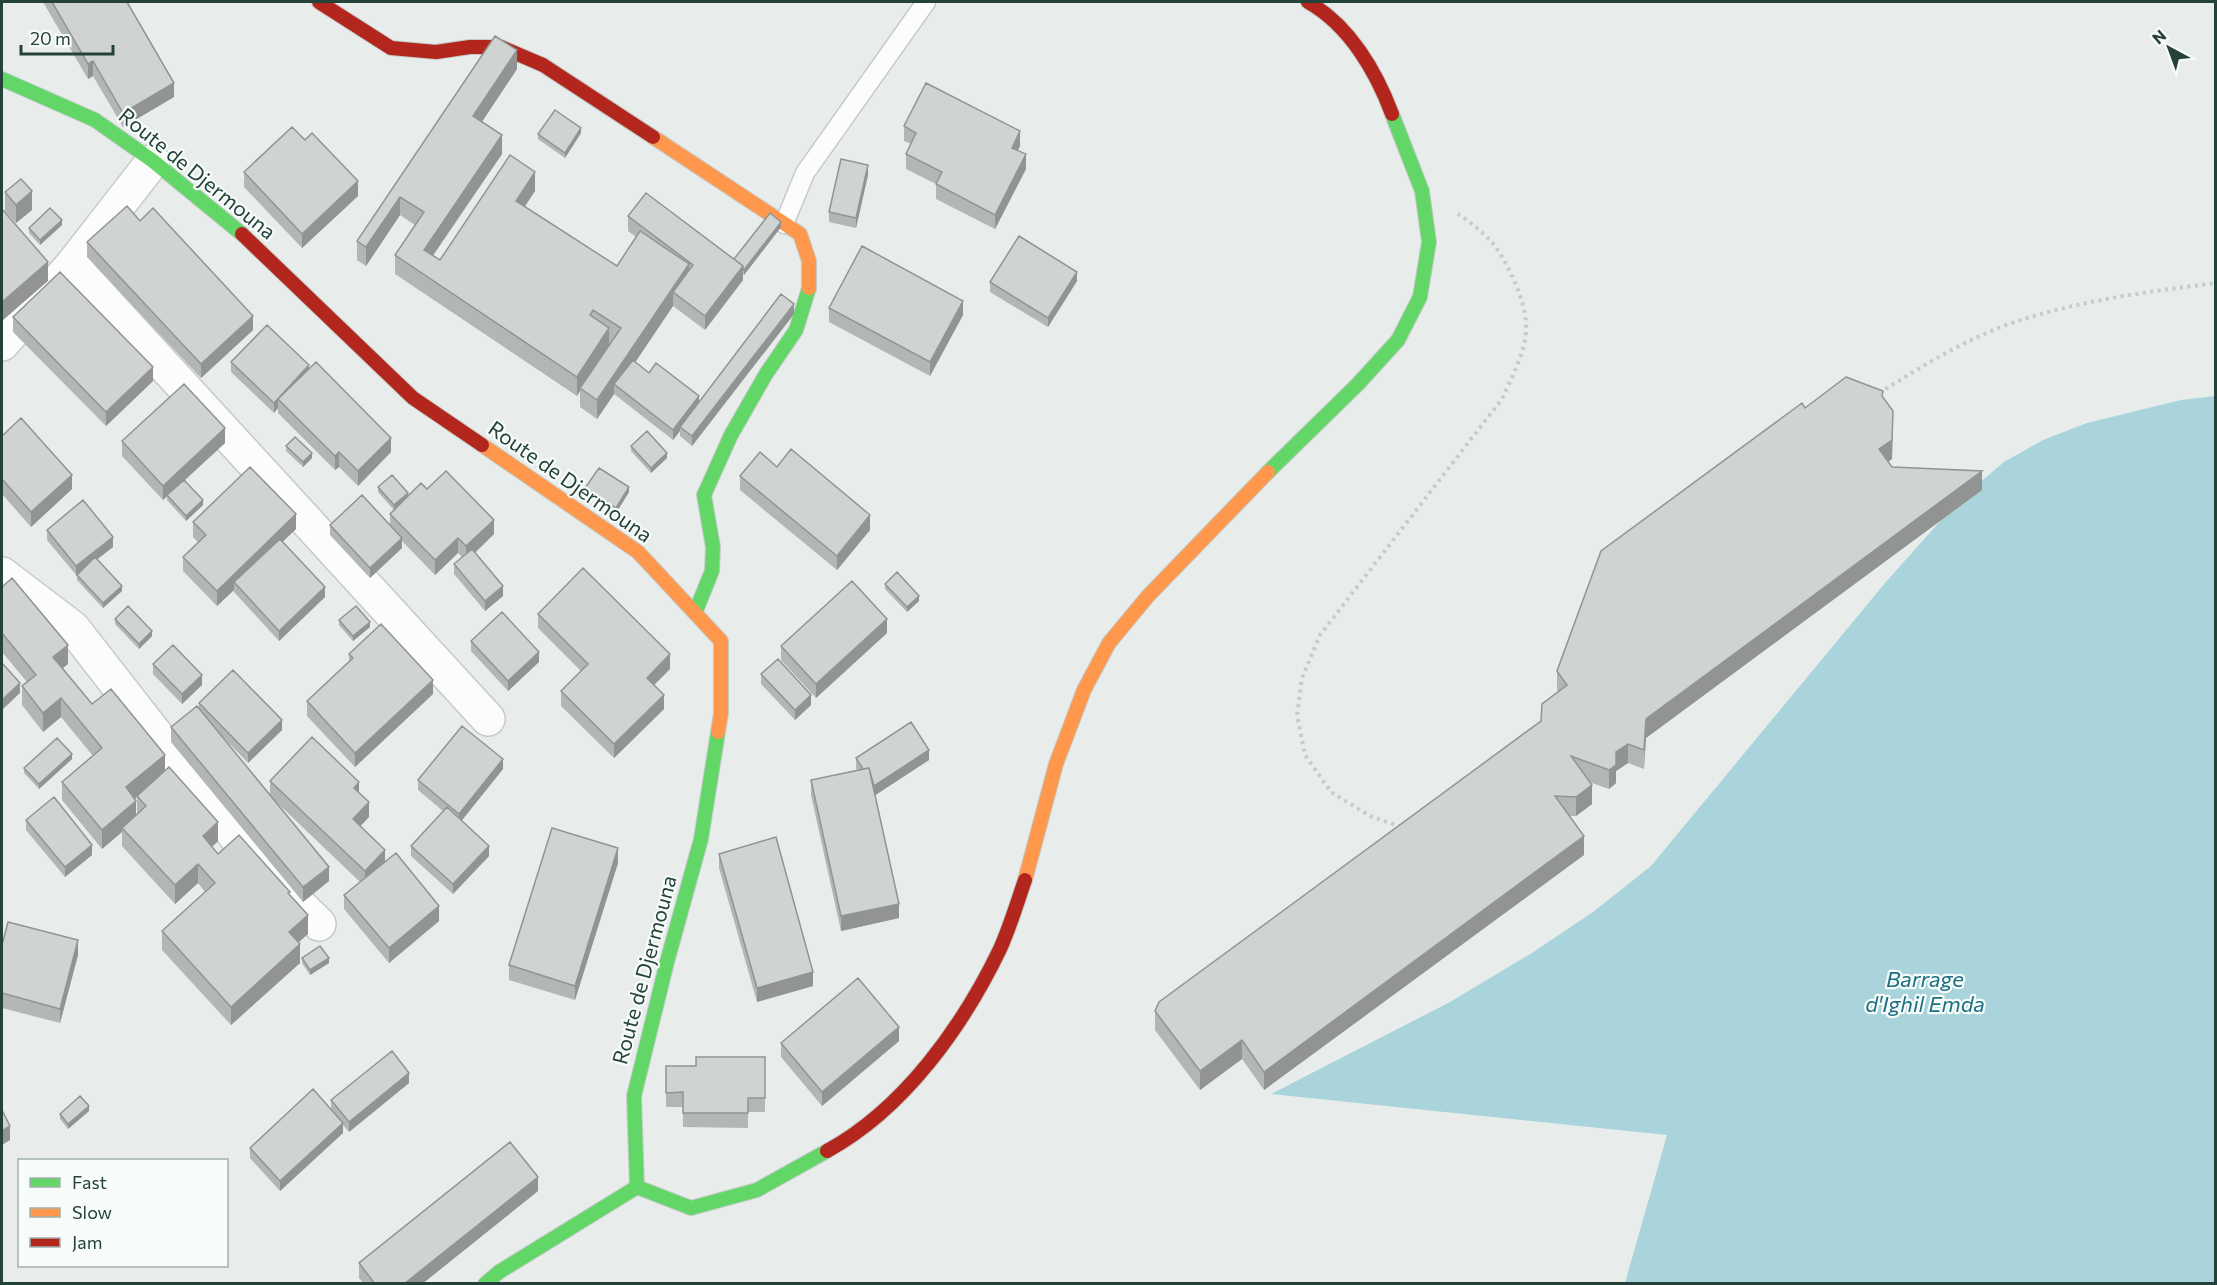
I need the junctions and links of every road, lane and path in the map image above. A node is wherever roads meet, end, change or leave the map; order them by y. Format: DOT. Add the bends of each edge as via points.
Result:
graph roads {
  1 [pos="319,2"];
  2 [pos="926,2"];
  3 [pos="1308,2"];
  4 [pos="2,79"];
  5 [pos="153,161"];
  6 [pos="1422,191"];
  7 [pos="784,224"];
  8 [pos="72,265"];
  9 [pos="2216,283"];
  10 [pos="2,344"];
  11 [pos="1877,394"];
  12 [pos="2,574"];
  13 [pos="695,613"];
  14 [pos="488,719"];
  15 [pos="1410,827"];
  16 [pos="319,924"];
  17 [pos="637,1187"];
  18 [pos="485,1284"];
  1 -- 7 [label="street" via="390,48 436,52 470,46 501,47 543,65"];
  2 -- 7 [label="lane" via="806,173"];
  3 -- 6 [label="street" via="1326,12 1363,54 1387,100"];
  4 -- 5 [label="street, Route de Djermouna" via="95,120"];
  5 -- 8 [label="street"];
  5 -- 13 [label="street, Route de Djermouna" via="245,236 413,398 638,552"];
  6 -- 15 [label="path" via="1465,218 1491,241 1508,268 1524,307 1527,326 1521,356 1502,399 1320,635 1302,678 1297,715 1305,755 1331,792 1370,816"];
  6 -- 17 [label="street" via="1430,242 1420,297 1398,340 1156,588 1109,643 1084,690 1056,764 1028,872 1000,948 953,1033 896,1100 841,1144 757,1190 691,1208"];
  7 -- 13 [label="street" via="800,234 809,261 809,293 796,330 730,435 704,495 713,547 712,571"];
  8 -- 10 [label="street"];
  8 -- 14 [label="street"];
  9 -- 11 [label="path" via="2086,303 2009,324 1946,352"];
  12 -- 16 [label="street" via="73,628 254,860"];
  13 -- 17 [label="street, Route de Djermouna" via="721,641 721,713 702,839 634,1096"];
  17 -- 18 [label="street"];
}
